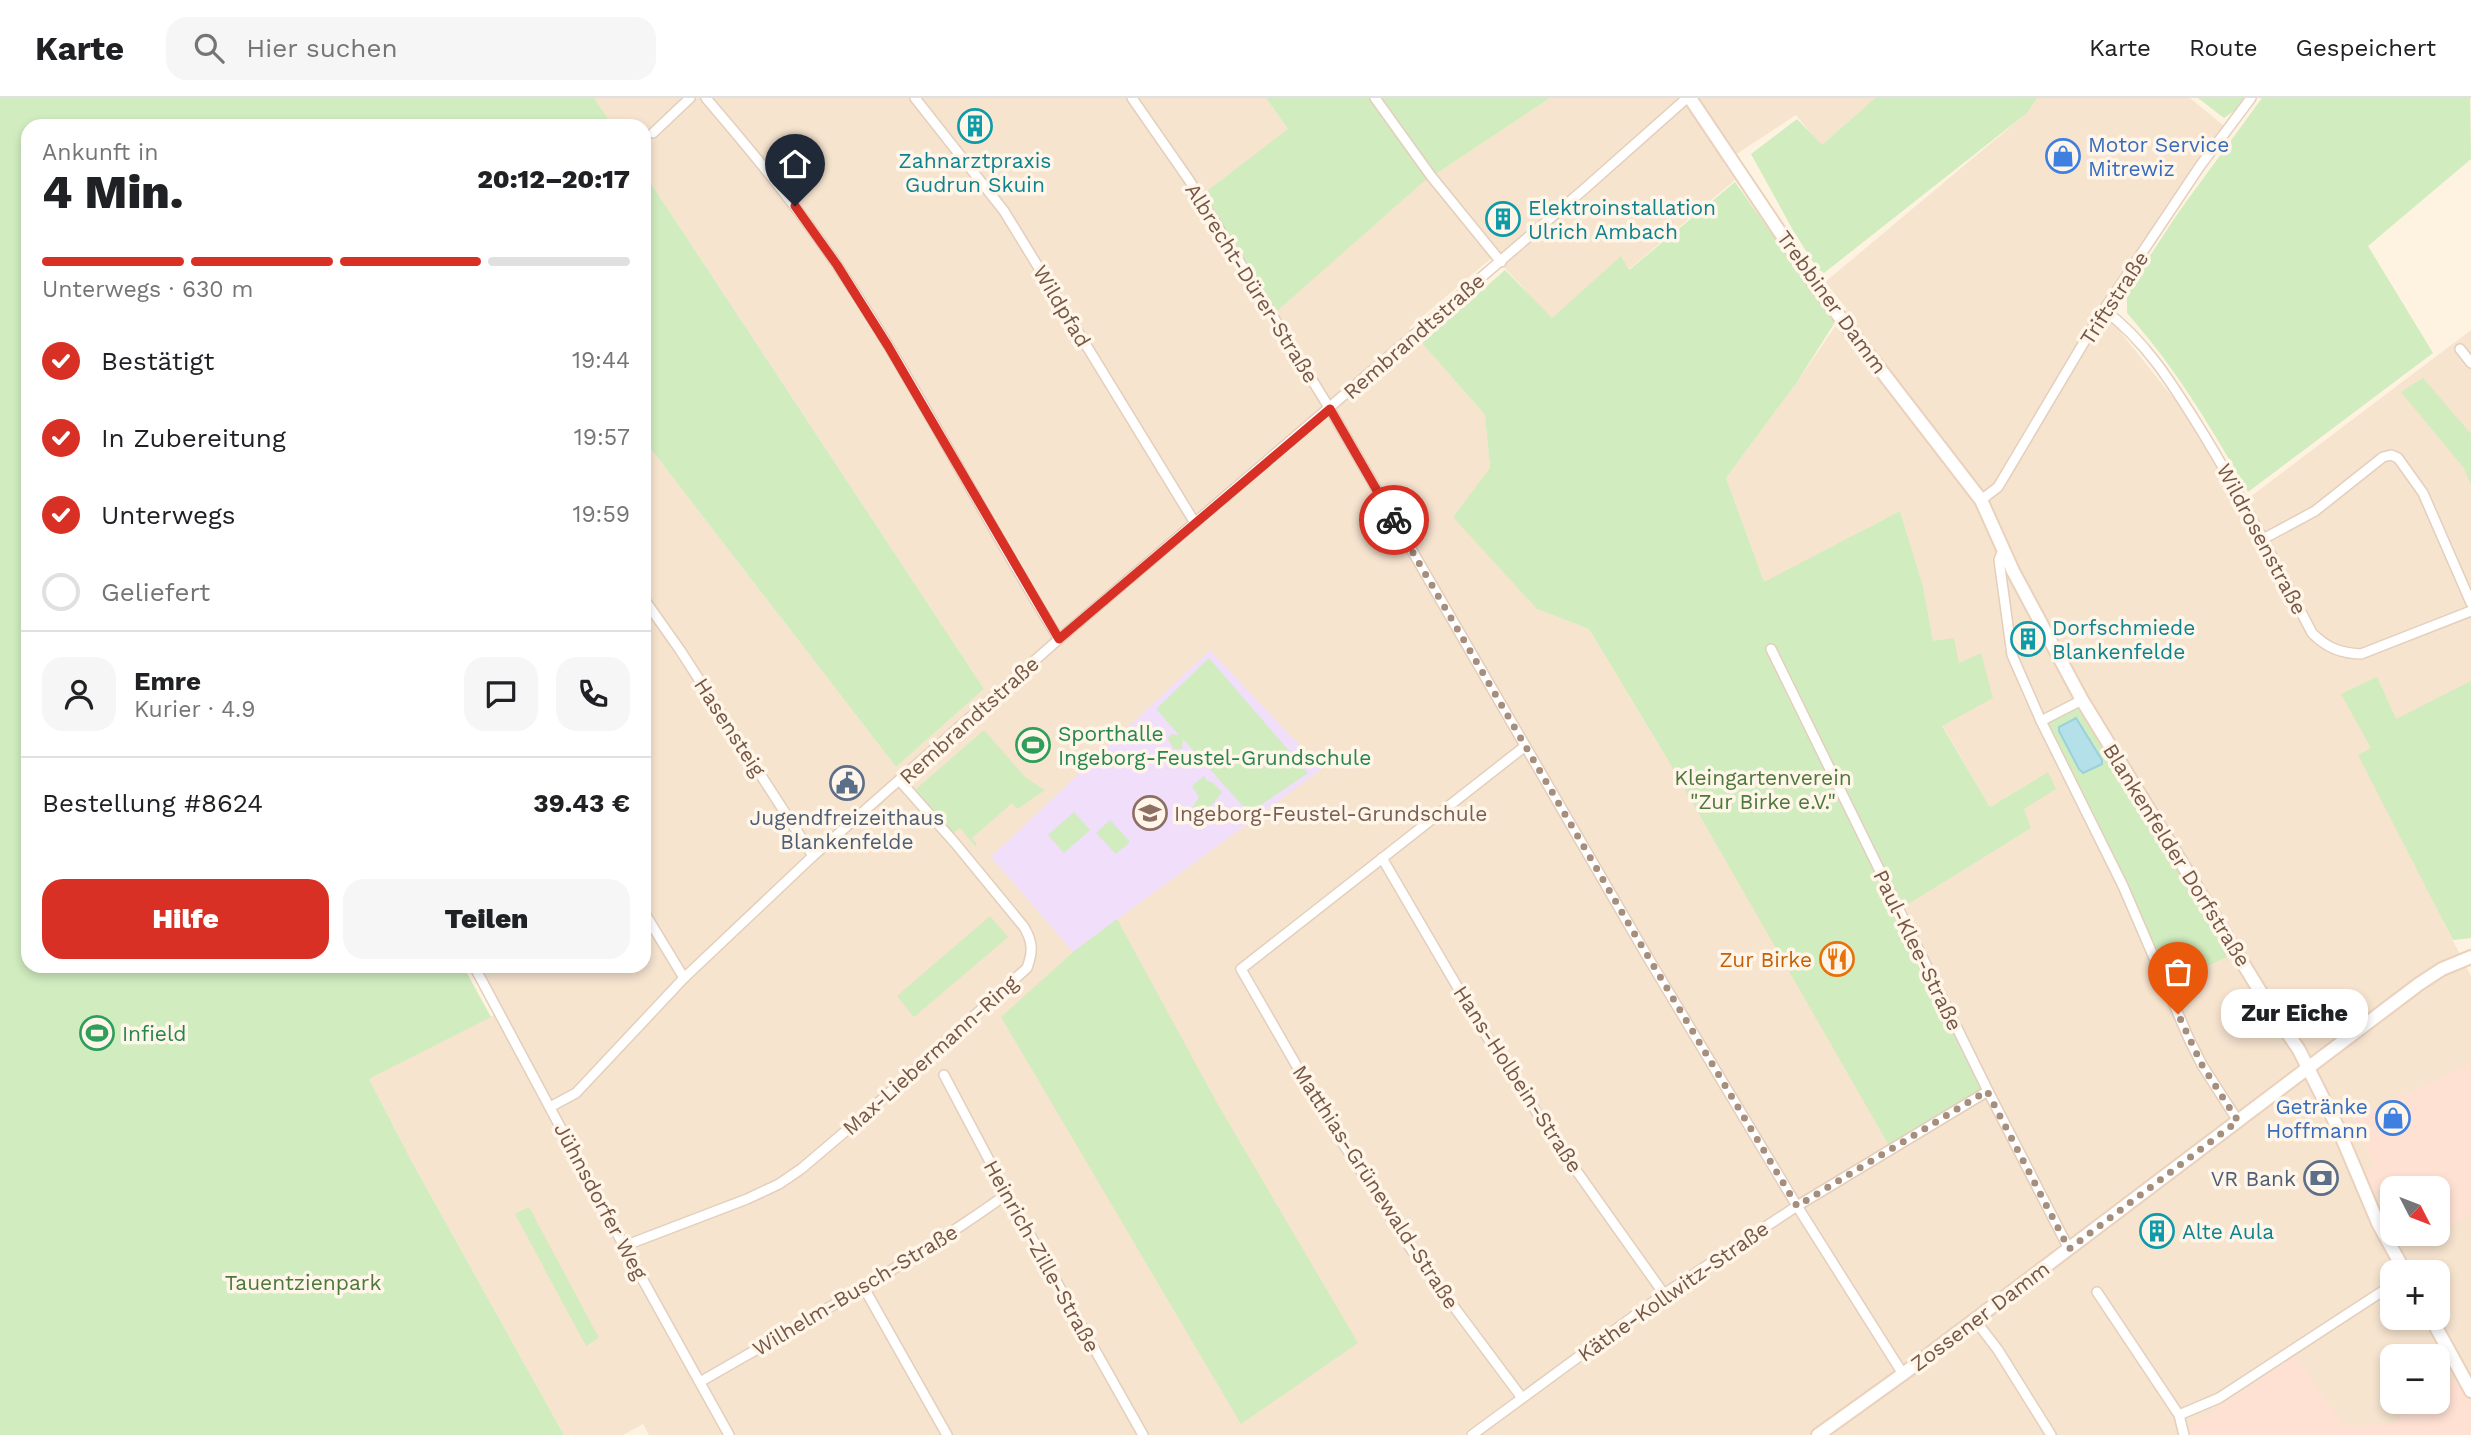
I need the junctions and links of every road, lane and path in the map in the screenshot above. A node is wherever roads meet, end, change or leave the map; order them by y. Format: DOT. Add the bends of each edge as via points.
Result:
graph roads {
  1 [pos="690,98"];
  2 [pos="706,98"];
  3 [pos="915,98"];
  4 [pos="1132,98"];
  5 [pos="1376,98"];
  6 [pos="1689,98"];
  7 [pos="2251,98"];
  8 [pos="653,133"];
  9 [pos="1501,262"];
  10 [pos="2105,310"];
  11 [pos="2460,349"];
  12 [pos="2471,363"];
  13 [pos="1330,409"];
  14 [pos="1981,500"];
  15 [pos="1195,523"];
  16 [pos="2263,539"];
  17 [pos="2003,550"];
  18 [pos="2471,603"];
  19 [pos="651,609"];
  20 [pos="2471,611"];
  21 [pos="1059,639"];
  22 [pos="1771,649"];
  23 [pos="2082,700"];
  24 [pos="2041,721"];
  25 [pos="1524,747"];
  26 [pos="900,781"];
  27 [pos="813,856"];
  28 [pos="1382,858"];
  29 [pos="651,924"];
  30 [pos="2471,957"];
  31 [pos="478,973"];
  32 [pos="684,978"];
  33 [pos="2309,1069"];
  34 [pos="944,1075"];
  35 [pos="1987,1091"];
  36 [pos="550,1107"];
  37 [pos="2238,1121"];
  38 [pos="1007,1194"];
  39 [pos="1797,1206"];
  40 [pos="624,1246"];
  41 [pos="2069,1249"];
  42 [pos="2398,1260"];
  43 [pos="864,1288"];
  44 [pos="2097,1292"];
  45 [pos="2380,1293"];
  46 [pos="1664,1294"];
  47 [pos="1975,1320"];
  48 [pos="2438,1330"];
  49 [pos="1903,1374"];
  50 [pos="701,1382"];
  51 [pos="2471,1391"];
  52 [pos="1522,1398"];
  53 [pos="2179,1415"];
  54 [pos="729,1435"];
  55 [pos="947,1435"];
  56 [pos="1143,1435"];
  57 [pos="1472,1435"];
  58 [pos="1818,1435"];
  59 [pos="2051,1435"];
  60 [pos="2184,1435"];
  1 -- 8 [label="street"];
  2 -- 21 [label="street" via="781,186 837,265"];
  3 -- 15 [label="street, Wildpfad" via="1004,211"];
  4 -- 13 [label="street, Albrecht-Dürer-Straße" via="1189,180"];
  5 -- 9 [label="street" via="1431,177"];
  6 -- 9 [label="street, Rembrandtstraße"];
  6 -- 14 [label="main road, Trebbiner Damm" via="1816,286"];
  7 -- 10 [label="street, Triftstraße"];
  9 -- 13 [label="street, Rembrandtstraße"];
  10 -- 14 [label="street, Triftstraße" via="1998,487"];
  10 -- 16 [label="street, Wildrosenstraße" via="2129,329 2178,392"];
  11 -- 12 [label="street"];
  13 -- 15 [label="street, Rembrandtstraße"];
  13 -- 25 [label="street, Albrecht-Dürer-Straße"];
  14 -- 17 [label="main road, Blankenfelder Dorfstraße"];
  15 -- 21 [label="street, Rembrandtstraße"];
  16 -- 18 [label="street" via="2315,510 2383,457 2398,457 2423,494"];
  16 -- 20 [label="street, Wildrosenstraße" via="2312,633 2344,653 2361,654"];
  17 -- 23 [label="main road, Blankenfelder Dorfstraße"];
  17 -- 24 [label="street, Blankenfelder Dorfstraße" via="1999,559 2012,655"];
  19 -- 27 [label="street, Hasensteig"];
  21 -- 26 [label="street, Rembrandtstraße"];
  22 -- 35 [label="street, Paul-Klee-Straße"];
  23 -- 24 [label="street"];
  23 -- 33 [label="main road, Blankenfelder Dorfstraße"];
  24 -- 37 [label="street, Blankenfelder Dorfstraße" via="2123,886 2189,1039"];
  25 -- 28 [label="street"];
  25 -- 39 [label="street, Albrecht-Dürer-Straße"];
  26 -- 27 [label="street, Rembrandtstraße"];
  26 -- 40 [label="street, Max-Liebermann-Ring" via="1024,927 1031,938 1027,968 801,1169 747,1199"];
  27 -- 32 [label="street, Rembrandtstraße"];
  28 -- 46 [label="street, Hans-Holbein-Straße" via="1482,1029"];
  28 -- 52 [label="street, Matthias-Grünewald-Straße" via="1241,969 1326,1117 1413,1252"];
  29 -- 32 [label="street"];
  30 -- 33 [label="main road, Zossener Damm" via="2442,969"];
  31 -- 36 [label="street, Jühnsdorfer Weg"];
  32 -- 36 [label="street, Rembrandtstraße" via="576,1093"];
  33 -- 37 [label="main road, Zossener Damm"];
  33 -- 42 [label="main road, Blankenfelder Dorfstraße"];
  34 -- 38 [label="street, Heinrich-Zille-Straße"];
  35 -- 39 [label="street, Käthe-Kollwitz-Straße"];
  35 -- 41 [label="street, Paul-Klee-Straße"];
  36 -- 40 [label="street, Jühnsdorfer Weg"];
  37 -- 41 [label="main road, Zossener Damm"];
  38 -- 43 [label="street, Wilhelm-Busch-Straße"];
  38 -- 56 [label="street, Heinrich-Zille-Straße"];
  39 -- 46 [label="street, Käthe-Kollwitz-Straße"];
  39 -- 49 [label="street, Albrecht-Dürer-Straße"];
  40 -- 50 [label="street, Jühnsdorfer Weg"];
  41 -- 47 [label="main road, Zossener Damm"];
  43 -- 50 [label="street, Wilhelm-Busch-Straße"];
  43 -- 55 [label="street"];
  44 -- 53 [label="street"];
  45 -- 53 [label="street" via="2219,1398"];
  46 -- 52 [label="street, Käthe-Kollwitz-Straße"];
  47 -- 49 [label="main road, Zossener Damm"];
  47 -- 59 [label="street"];
  48 -- 51 [label="main road"];
  49 -- 58 [label="main road, Zossener Damm"];
  50 -- 54 [label="street, Jühnsdorfer Weg"];
  52 -- 57 [label="street, Käthe-Kollwitz-Straße"];
  53 -- 60 [label="street"];
}
